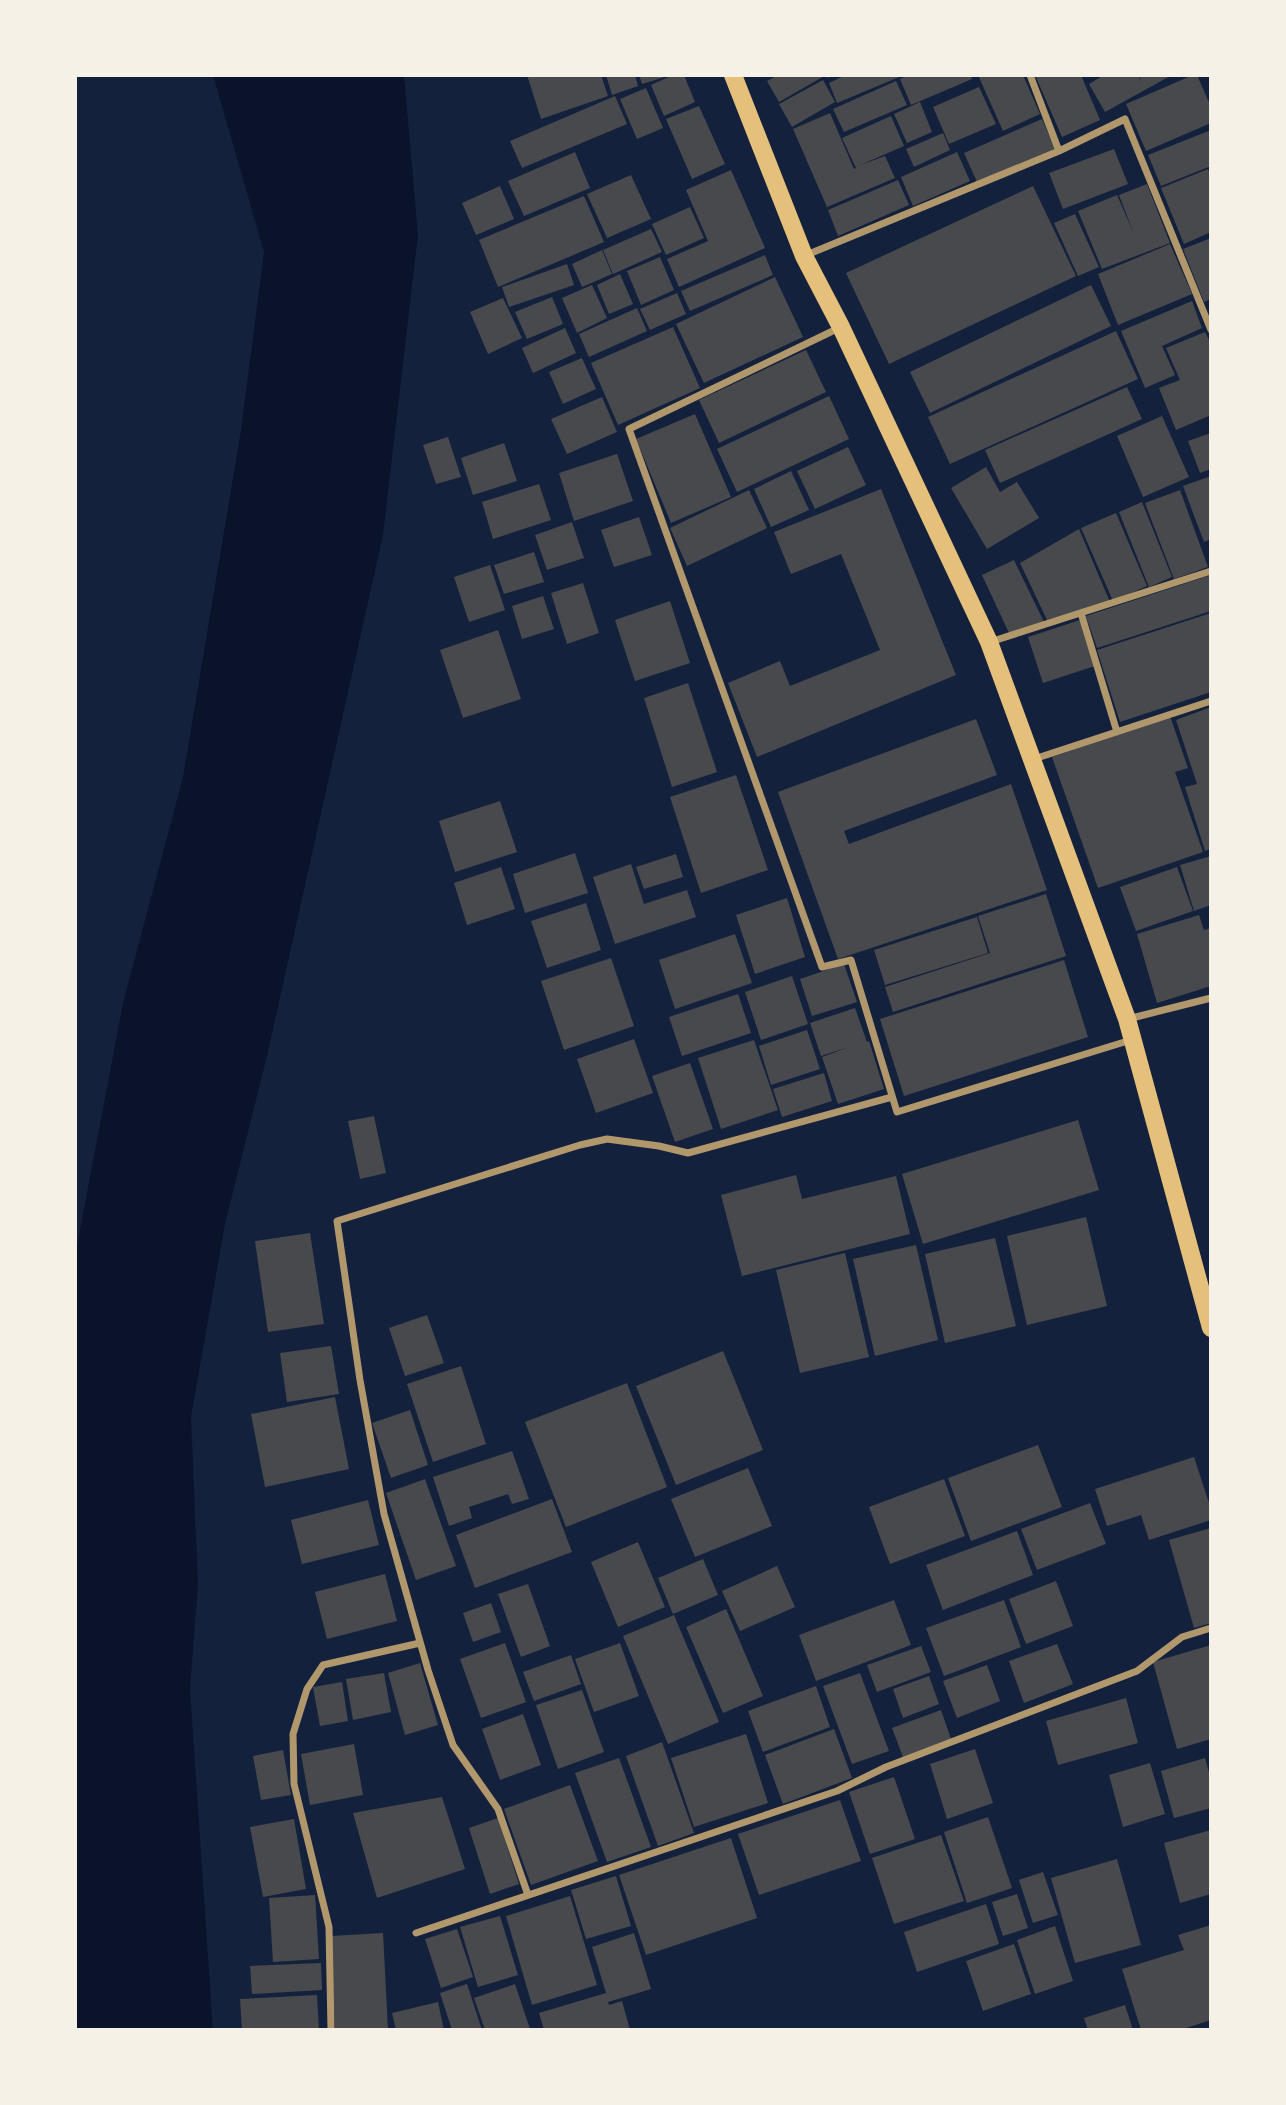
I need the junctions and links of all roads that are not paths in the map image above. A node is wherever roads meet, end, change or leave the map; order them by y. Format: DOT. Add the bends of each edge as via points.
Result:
graph roads {
  1 [pos="733,75"];
  2 [pos="1030,75"];
  3 [pos="1059,151"];
  4 [pos="804,256"];
  5 [pos="841,327"];
  6 [pos="1211,330"];
  7 [pos="1211,571"];
  8 [pos="1081,613"];
  9 [pos="989,642"];
  10 [pos="1211,701"];
  11 [pos="1117,732"];
  12 [pos="1033,759"];
  13 [pos="1211,998"];
  14 [pos="1127,1019"];
  15 [pos="1132,1039"];
  16 [pos="892,1097"];
  17 [pos="1211,1328"];
  18 [pos="1211,1628"];
  19 [pos="420,1643"];
  20 [pos="528,1895"];
  21 [pos="416,1933"];
  22 [pos="331,2030"];
  1 -- 4 [label="main road"];
  2 -- 3 [label="street"];
  3 -- 4 [label="street"];
  3 -- 6 [label="street" via="1125,119"];
  4 -- 5 [label="main road"];
  5 -- 9 [label="main road"];
  5 -- 16 [label="street" via="629,429 822,967 851,960"];
  7 -- 8 [label="street"];
  8 -- 9 [label="street"];
  8 -- 11 [label="street"];
  9 -- 12 [label="main road"];
  10 -- 11 [label="street"];
  11 -- 12 [label="street"];
  12 -- 14 [label="main road"];
  13 -- 14 [label="street"];
  14 -- 15 [label="main road"];
  15 -- 16 [label="street" via="897,1112"];
  15 -- 17 [label="main road"];
  16 -- 19 [label="street" via="688,1153 607,1139 580,1145 337,1221 384,1514"];
  18 -- 20 [label="street" via="1182,1637 1137,1671 886,1767 837,1791"];
  19 -- 20 [label="street" via="453,1745 498,1809"];
  19 -- 22 [label="street" via="323,1665 307,1689 293,1734 294,1784 328,1927"];
  20 -- 21 [label="street"];
}
